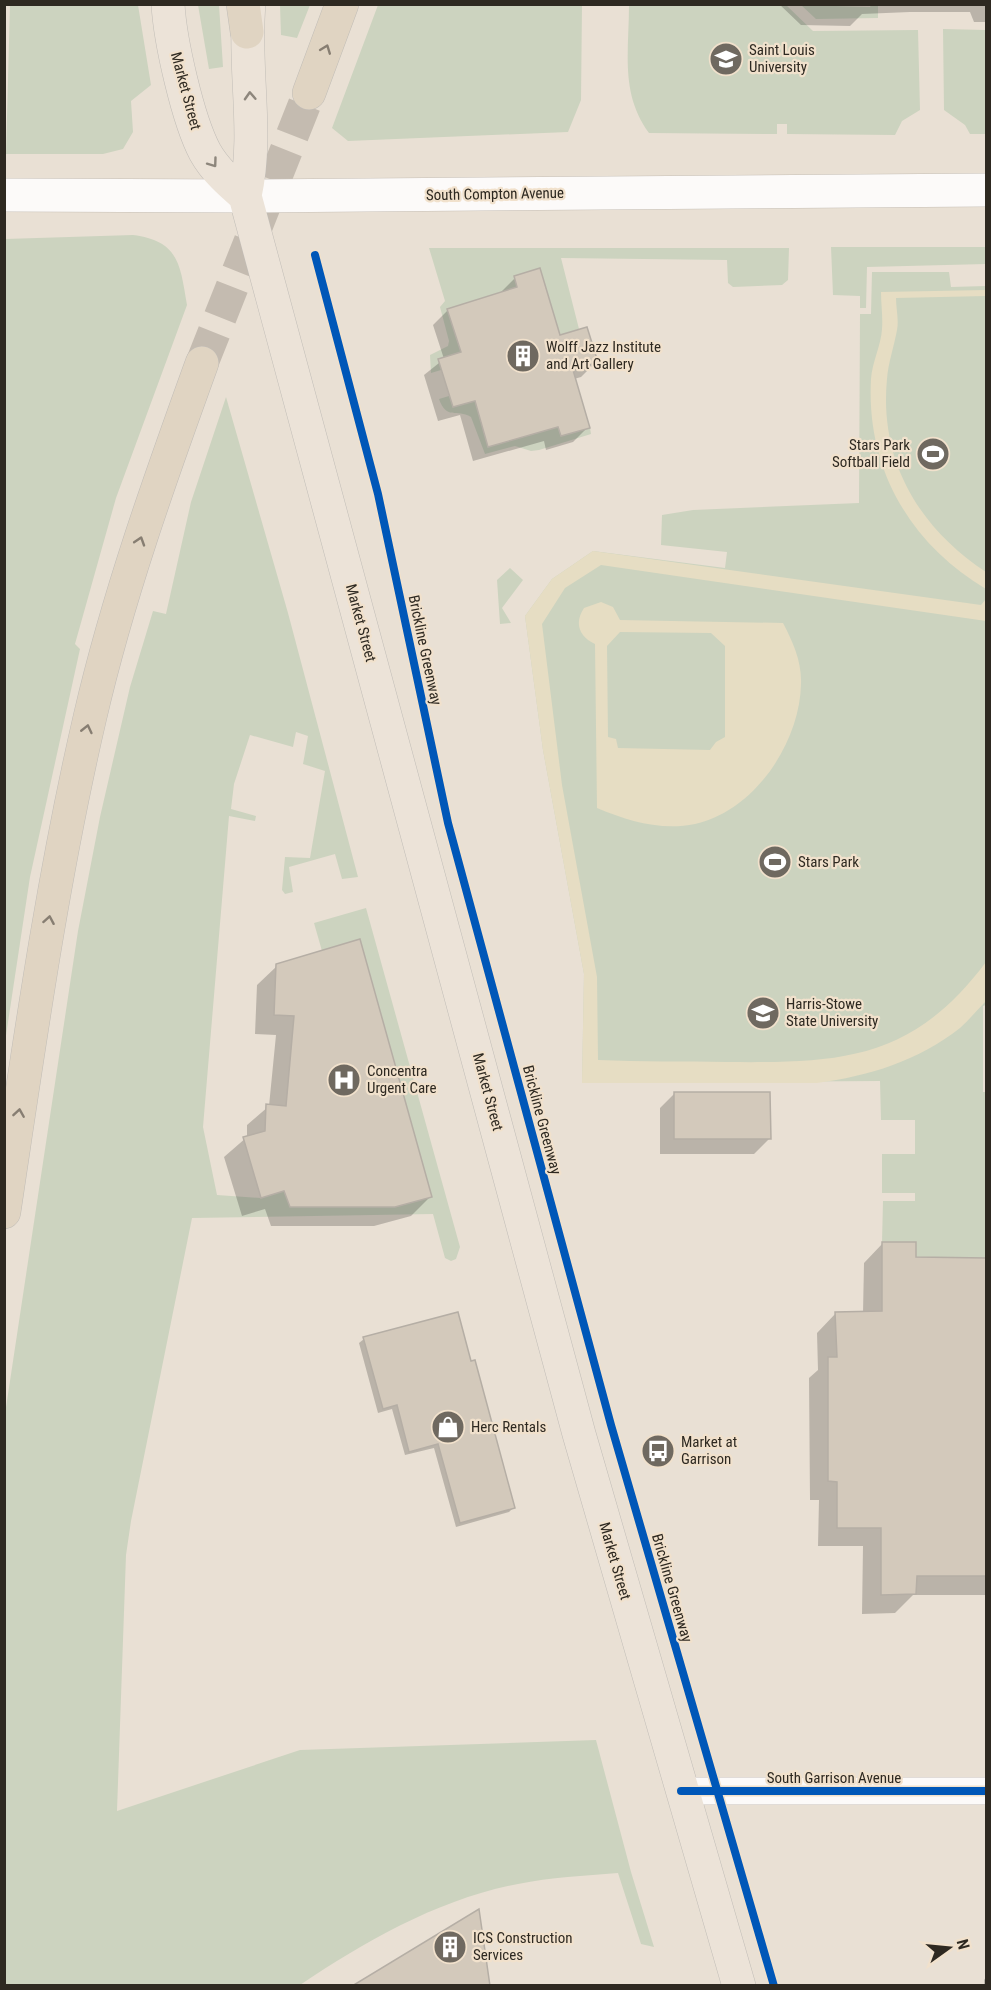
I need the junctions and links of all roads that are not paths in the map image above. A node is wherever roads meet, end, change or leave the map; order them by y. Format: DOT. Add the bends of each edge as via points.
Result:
graph roads {
  1 [pos="342,4"];
  2 [pos="167,13"];
  3 [pos="247,14"];
  4 [pos="309,93"];
  5 [pos="987,190"];
  6 [pos="11,195"];
  7 [pos="245,196"];
  8 [pos="202,363"];
  9 [pos="4,1212"];
  10 [pos="681,1791"];
  11 [pos="987,1791"];
  12 [pos="739,1986"];
  4 -- 1 [label="highway, one-way"];
  2 -- 7 [label="main road, Market Street, one-way" via="197,135 223,177"];
  7 -- 3 [label="main road, Market Street, one-way" via="251,154"];
  5 -- 7 [label="main road, South Compton Avenue"];
  6 -- 7 [label="main road, South Compton Avenue"];
  7 -- 10 [label="main road, Market Street" via="576,1423"];
  9 -- 8 [label="highway, one-way" via="45,943 91,714 125,589"];
  10 -- 11 [label="street, South Garrison Avenue"];
  10 -- 12 [label="main road, Market Street"];
}
